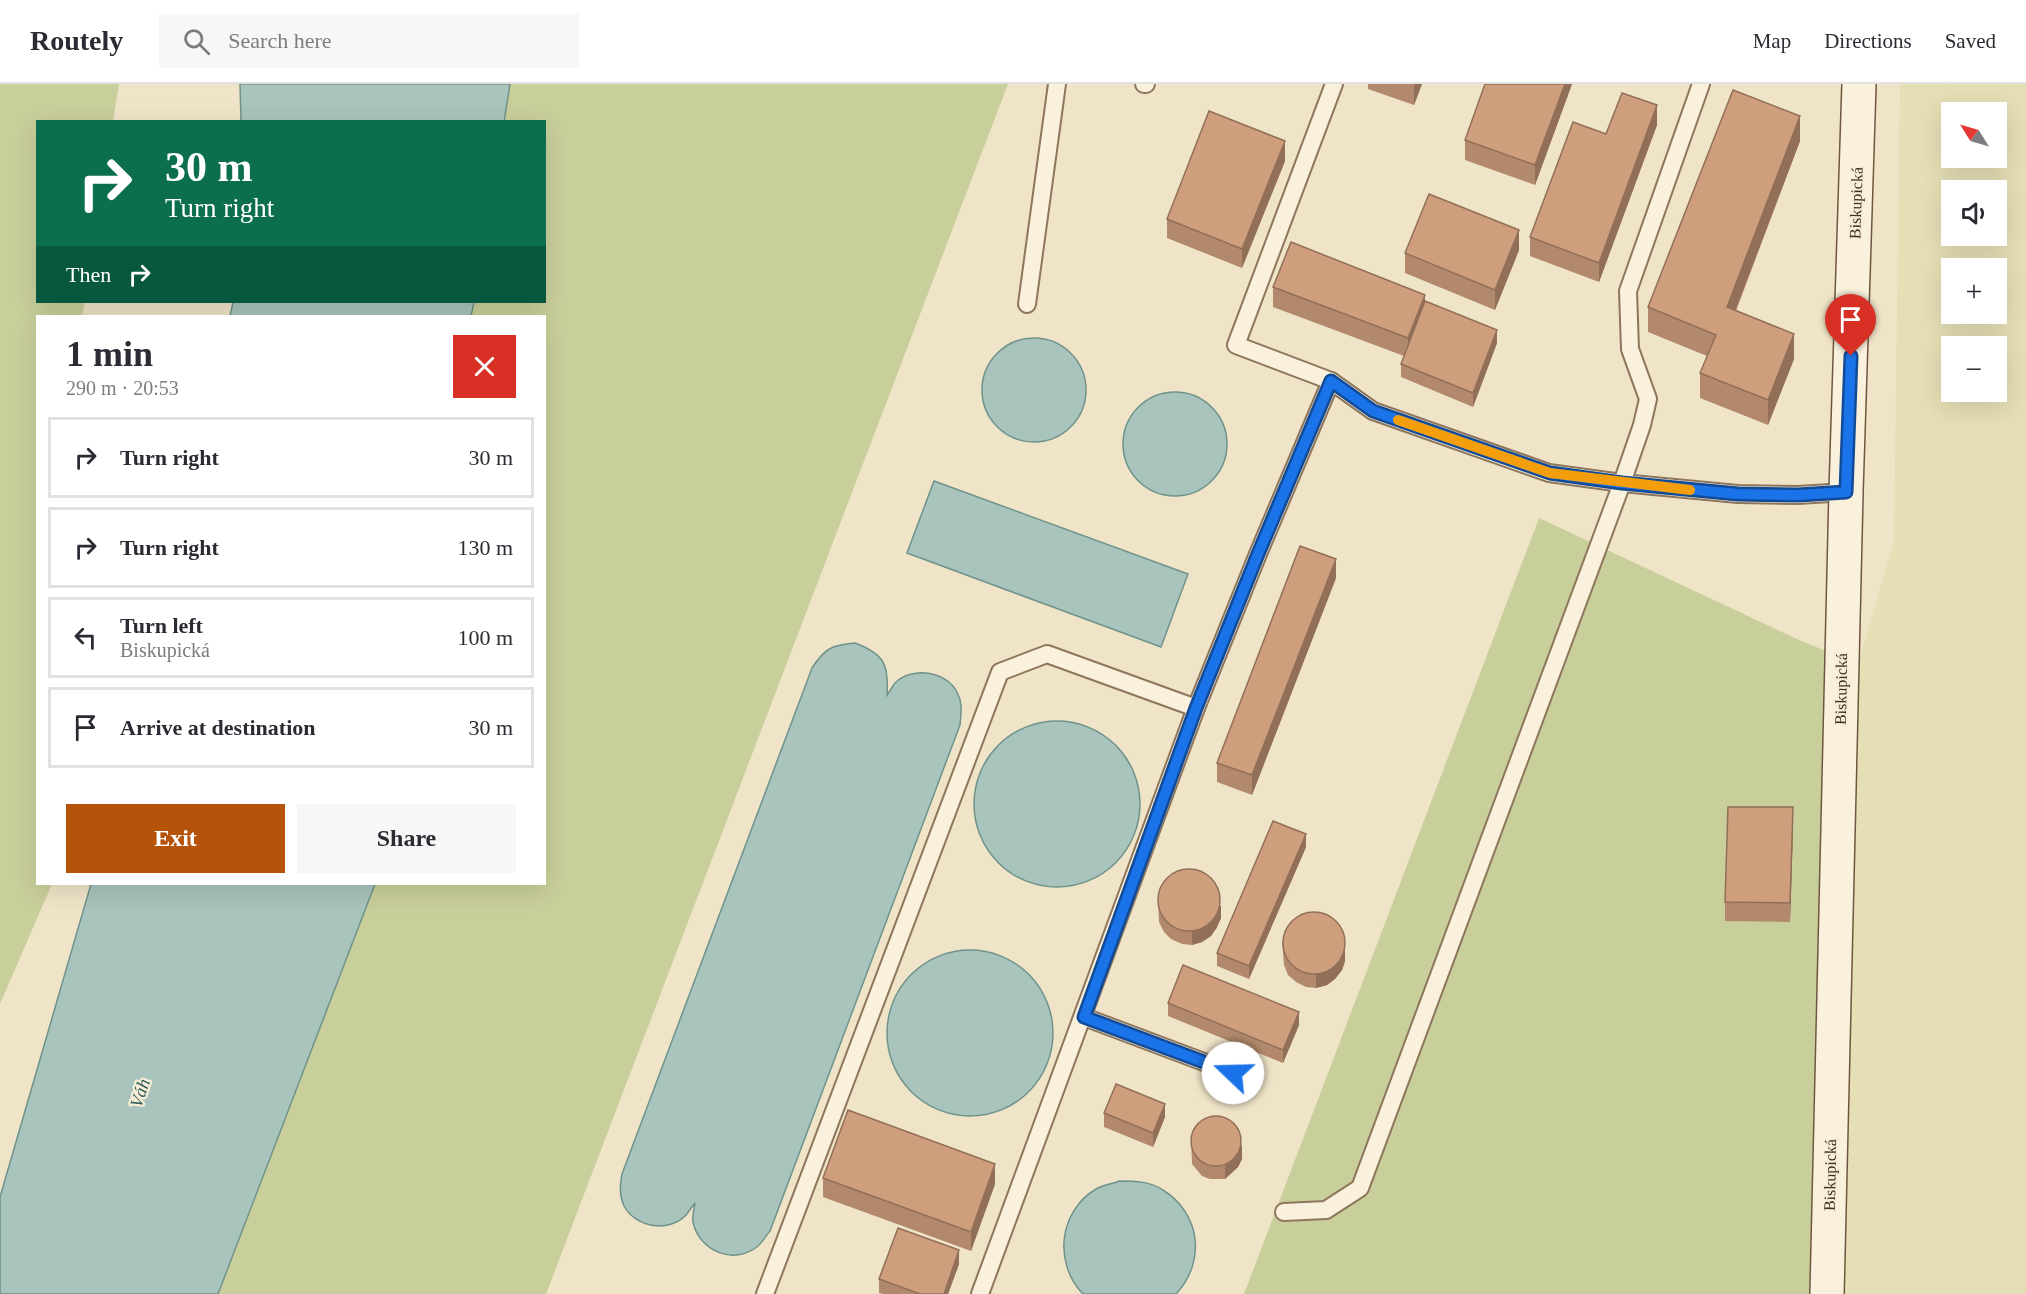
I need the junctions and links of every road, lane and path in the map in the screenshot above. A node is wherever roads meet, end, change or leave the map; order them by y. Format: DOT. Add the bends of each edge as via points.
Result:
graph roads {
  1 [pos="1057,84"];
  2 [pos="1334,84"];
  3 [pos="1701,84"];
  4 [pos="1859,84"];
  5 [pos="1027,304"];
  6 [pos="1331,381"];
  7 [pos="1622,483"];
  8 [pos="1846,492"];
  9 [pos="1196,708"];
  10 [pos="1084,1017"];
  11 [pos="1233,1073"];
  12 [pos="1284,1212"];
  13 [pos="765,1294"];
  14 [pos="980,1294"];
  15 [pos="1827,1294"];
  1 -- 5 [label="lane"];
  2 -- 6 [label="lane" via="1236,345"];
  3 -- 7 [label="lane" via="1629,291 1630,349 1648,399"];
  4 -- 8 [label="street, Biskupická"];
  6 -- 7 [label="lane" via="1373,411 1550,473"];
  6 -- 9 [label="lane"];
  7 -- 8 [label="lane" via="1738,494"];
  7 -- 12 [label="lane" via="1360,1188 1326,1210"];
  8 -- 15 [label="street, Biskupická"];
  9 -- 10 [label="lane"];
  9 -- 13 [label="lane" via="1047,654 1000,672"];
  10 -- 11 [label="lane"];
  10 -- 14 [label="lane"];
}
